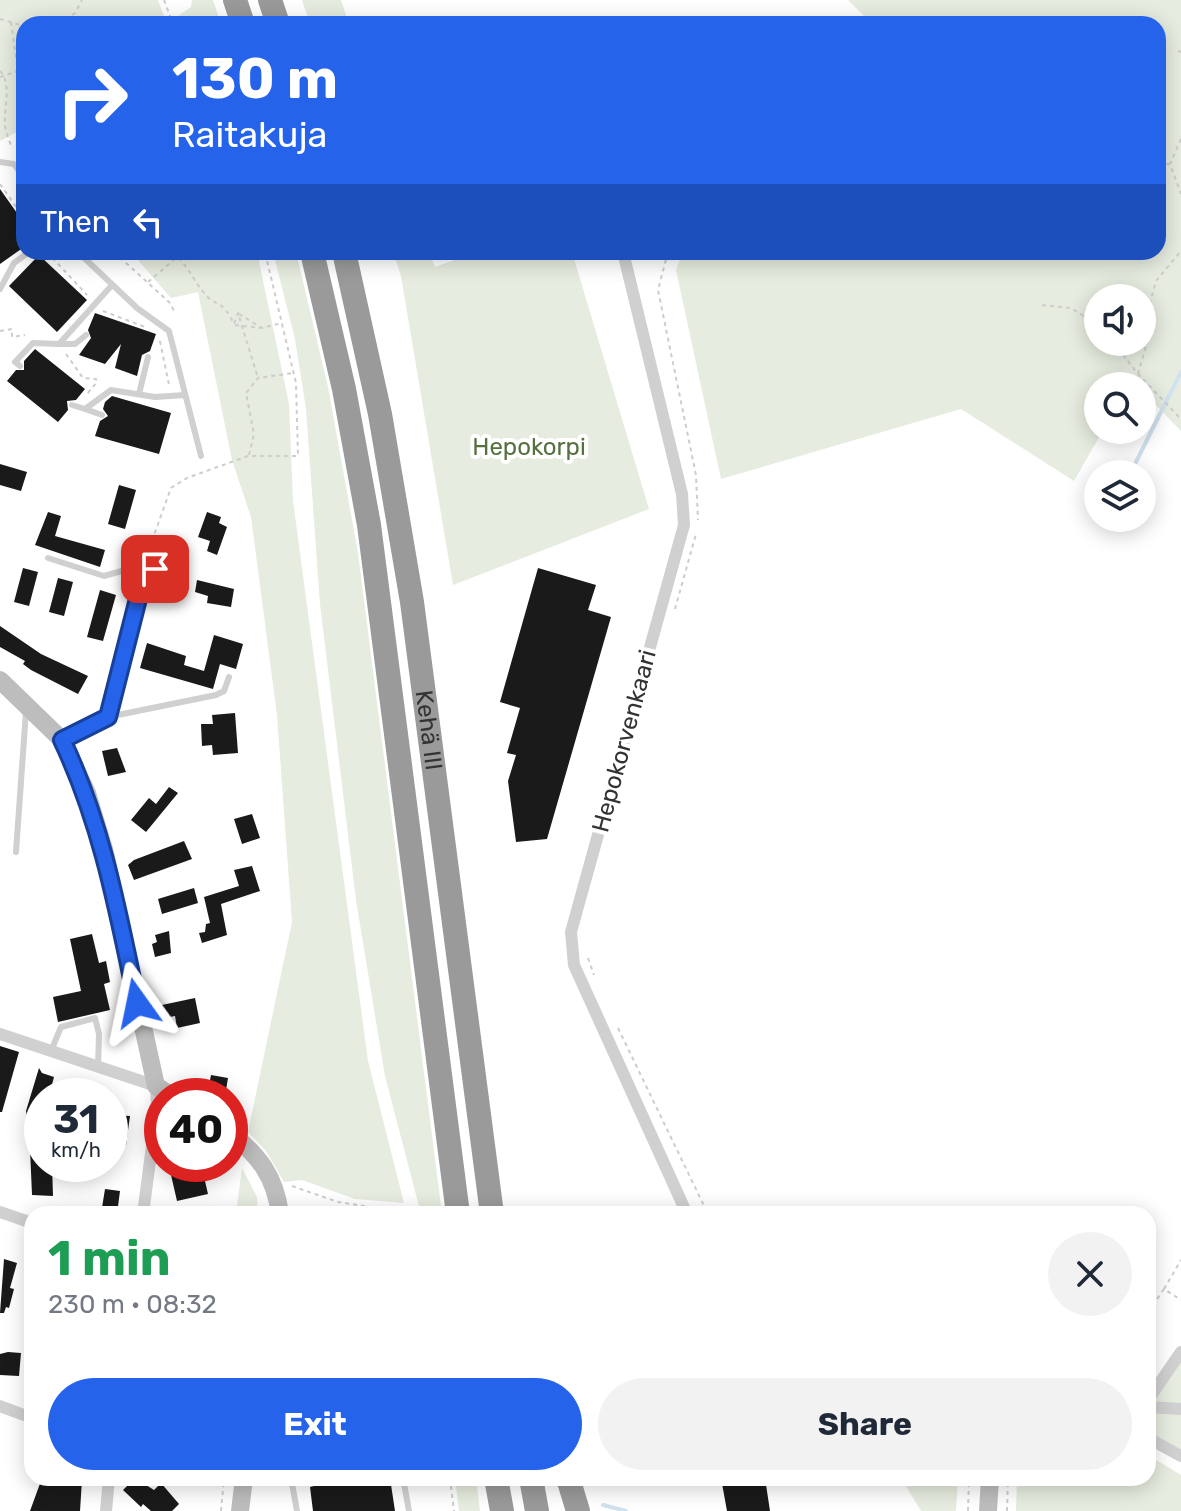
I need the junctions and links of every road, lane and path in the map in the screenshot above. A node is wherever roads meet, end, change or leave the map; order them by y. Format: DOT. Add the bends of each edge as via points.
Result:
graph roads {
  1 [pos="82,0"];
  2 [pos="71,16"];
  3 [pos="0,19"];
  4 [pos="11,22"];
  5 [pos="16,24"];
  6 [pos="16,57"];
  7 [pos="0,71"];
  8 [pos="2,76"];
  9 [pos="1181,139"];
  10 [pos="12,148"];
  11 [pos="1166,164"];
  12 [pos="1170,164"];
  13 [pos="0,184"];
  14 [pos="1181,194"];
  15 [pos="16,207"];
  16 [pos="1181,251"];
  17 [pos="18,260"];
  18 [pos="55,260"];
  19 [pos="86,260"];
  20 [pos="123,260"];
  21 [pos="173,260"];
  22 [pos="182,260"];
  23 [pos="267,260"];
  24 [pos="314,260"];
  25 [pos="346,260"];
  26 [pos="625,260"];
  27 [pos="666,260"];
  28 [pos="148,282"];
  29 [pos="112,285"];
  30 [pos="0,289"];
  31 [pos="96,303"];
  32 [pos="1042,305"];
  33 [pos="175,313"];
  34 [pos="238,313"];
  35 [pos="1084,316"];
  36 [pos="282,323"];
  37 [pos="234,324"];
  38 [pos="242,325"];
  39 [pos="146,328"];
  40 [pos="262,328"];
  41 [pos="0,331"];
  42 [pos="158,332"];
  43 [pos="28,334"];
  44 [pos="86,335"];
  45 [pos="59,344"];
  46 [pos="1124,356"];
  47 [pos="148,357"];
  48 [pos="20,366"];
  49 [pos="1136,372"];
  50 [pos="1139,372"];
  51 [pos="294,373"];
  52 [pos="258,378"];
  53 [pos="1156,393"];
  54 [pos="139,394"];
  55 [pos="185,395"];
  56 [pos="172,397"];
  57 [pos="78,408"];
  58 [pos="102,415"];
  59 [pos="1181,419"];
  60 [pos="201,456"];
  61 [pos="248,456"];
  62 [pos="698,521"];
  63 [pos="696,534"];
  64 [pos="48,558"];
  65 [pos="155,569"];
  66 [pos="673,617"];
  67 [pos="229,677"];
  68 [pos="0,680"];
  69 [pos="27,704"];
  70 [pos="108,717"];
  71 [pos="62,740"];
  72 [pos="16,852"];
  73 [pos="584,950"];
  74 [pos="595,977"];
  75 [pos="618,1027"];
  76 [pos="0,1034"];
  77 [pos="468,1041"];
  78 [pos="51,1051"];
  79 [pos="98,1067"];
  80 [pos="154,1078"];
  81 [pos="144,1082"];
  82 [pos="248,1150"];
  83 [pos="147,1182"];
  84 [pos="297,1186"];
  85 [pos="144,1206"];
  86 [pos="279,1206"];
  87 [pos="364,1206"];
  88 [pos="457,1206"];
  89 [pos="491,1206"];
  90 [pos="507,1206"];
  91 [pos="683,1206"];
  92 [pos="704,1206"];
  93 [pos="0,1212"];
  94 [pos="24,1220"];
  95 [pos="1181,1260"];
  96 [pos="1164,1289"];
  97 [pos="1156,1300"];
  98 [pos="1181,1300"];
  99 [pos="1181,1352"];
  100 [pos="1156,1388"];
  101 [pos="0,1406"];
  102 [pos="1156,1407"];
  103 [pos="1181,1409"];
  104 [pos="24,1415"];
  105 [pos="1156,1442"];
  106 [pos="1181,1456"];
  107 [pos="108,1486"];
  108 [pos="223,1486"];
  109 [pos="243,1486"];
  110 [pos="292,1486"];
  111 [pos="404,1486"];
  112 [pos="451,1486"];
  113 [pos="497,1486"];
  114 [pos="532,1486"];
  115 [pos="570,1486"];
  116 [pos="969,1486"];
  117 [pos="990,1486"];
  118 [pos="1008,1486"];
  119 [pos="106,1511"];
  120 [pos="221,1511"];
  121 [pos="240,1511"];
  122 [pos="297,1511"];
  123 [pos="409,1511"];
  124 [pos="454,1511"];
  125 [pos="499,1511"];
  126 [pos="537,1511"];
  127 [pos="578,1511"];
  128 [pos="968,1511"];
  129 [pos="988,1511"];
  130 [pos="1007,1511"];
  1 -- 2 [label="path"];
  3 -- 4 [label="path"];
  4 -- 5 [label="path"];
  4 -- 6 [label="path"];
  7 -- 8 [label="path"];
  8 -- 10 [label="path" via="4,127"];
  9 -- 12 [label="path"];
  11 -- 12 [label="path"];
  12 -- 14 [label="path"];
  13 -- 15 [label="path"];
  16 -- 50 [label="path" via="1156,281 1152,325"];
  17 -- 30 [label="lane"];
  18 -- 31 [label="path"];
  19 -- 29 [label="lane"];
  20 -- 28 [label="path"];
  21 -- 28 [label="path"];
  22 -- 37 [label="path" via="205,295 226,306"];
  23 -- 36 [label="path"];
  24 -- 88 [label="highway, Kehä III" via="371,539"];
  25 -- 77 [label="highway, Kehä III" via="398,510"];
  26 -- 91 [label="street, Hepokorvenkaari" via="682,494 684,525 571,932 574,965"];
  27 -- 62 [label="path" via="658,290 696,475"];
  28 -- 33 [label="path"];
  29 -- 31 [label="lane"];
  29 -- 55 [label="lane" via="169,331"];
  31 -- 39 [label="path" via="111,315"];
  31 -- 45 [label="lane"];
  32 -- 35 [label="path" via="1071,308"];
  34 -- 37 [label="path"];
  34 -- 38 [label="path"];
  34 -- 40 [label="path"];
  36 -- 40 [label="path"];
  36 -- 51 [label="path"];
  37 -- 38 [label="path"];
  38 -- 40 [label="path"];
  38 -- 52 [label="path"];
  41 -- 43 [label="path" via="12,329 12,337"];
  42 -- 56 [label="path"];
  44 -- 45 [label="lane" via="75,344"];
  45 -- 48 [label="lane" via="33,343 15,362"];
  45 -- 57 [label="path" via="83,378 97,382"];
  46 -- 49 [label="path"];
  47 -- 54 [label="lane"];
  51 -- 52 [label="path"];
  51 -- 61 [label="path" via="298,456"];
  52 -- 61 [label="path" via="246,393 254,434"];
  53 -- 59 [label="path"];
  54 -- 56 [label="lane"];
  54 -- 57 [label="lane" via="105,391"];
  55 -- 56 [label="lane"];
  55 -- 60 [label="lane"];
  57 -- 58 [label="lane"];
  61 -- 65 [label="path" via="171,488 149,549"];
  63 -- 66 [label="path"];
  64 -- 65 [label="lane" via="104,576 143,565"];
  65 -- 70 [label="street" via="142,583"];
  67 -- 70 [label="lane" via="224,691 216,695"];
  68 -- 69 [label="street"];
  69 -- 71 [label="street"];
  69 -- 72 [label="lane"];
  70 -- 71 [label="street"];
  71 -- 80 [label="street" via="87,793 104,849"];
  73 -- 74 [label="path"];
  75 -- 92 [label="path"];
  76 -- 78 [label="street"];
  77 -- 89 [label="highway, Kehä III"];
  77 -- 90 [label="highway"];
  78 -- 79 [label="street"];
  78 -- 79 [label="lane" via="61,1027 95,1018"];
  79 -- 81 [label="street"];
  82 -- 86 [label="street" via="268,1170"];
  83 -- 85 [label="street"];
  84 -- 87 [label="path"];
  93 -- 94 [label="street"];
  95 -- 96 [label="path"];
  96 -- 97 [label="path"];
  96 -- 98 [label="path"];
  99 -- 100 [label="street"];
  101 -- 104 [label="street"];
  102 -- 103 [label="street"];
  105 -- 106 [label="street"];
  107 -- 119 [label="street"];
  108 -- 120 [label="path"];
  109 -- 121 [label="street"];
  110 -- 122 [label="lane"];
  111 -- 123 [label="lane"];
  112 -- 124 [label="path"];
  113 -- 125 [label="highway"];
  114 -- 126 [label="highway"];
  115 -- 127 [label="highway"];
  116 -- 128 [label="path"];
  117 -- 129 [label="street"];
  118 -- 130 [label="path"];
}
